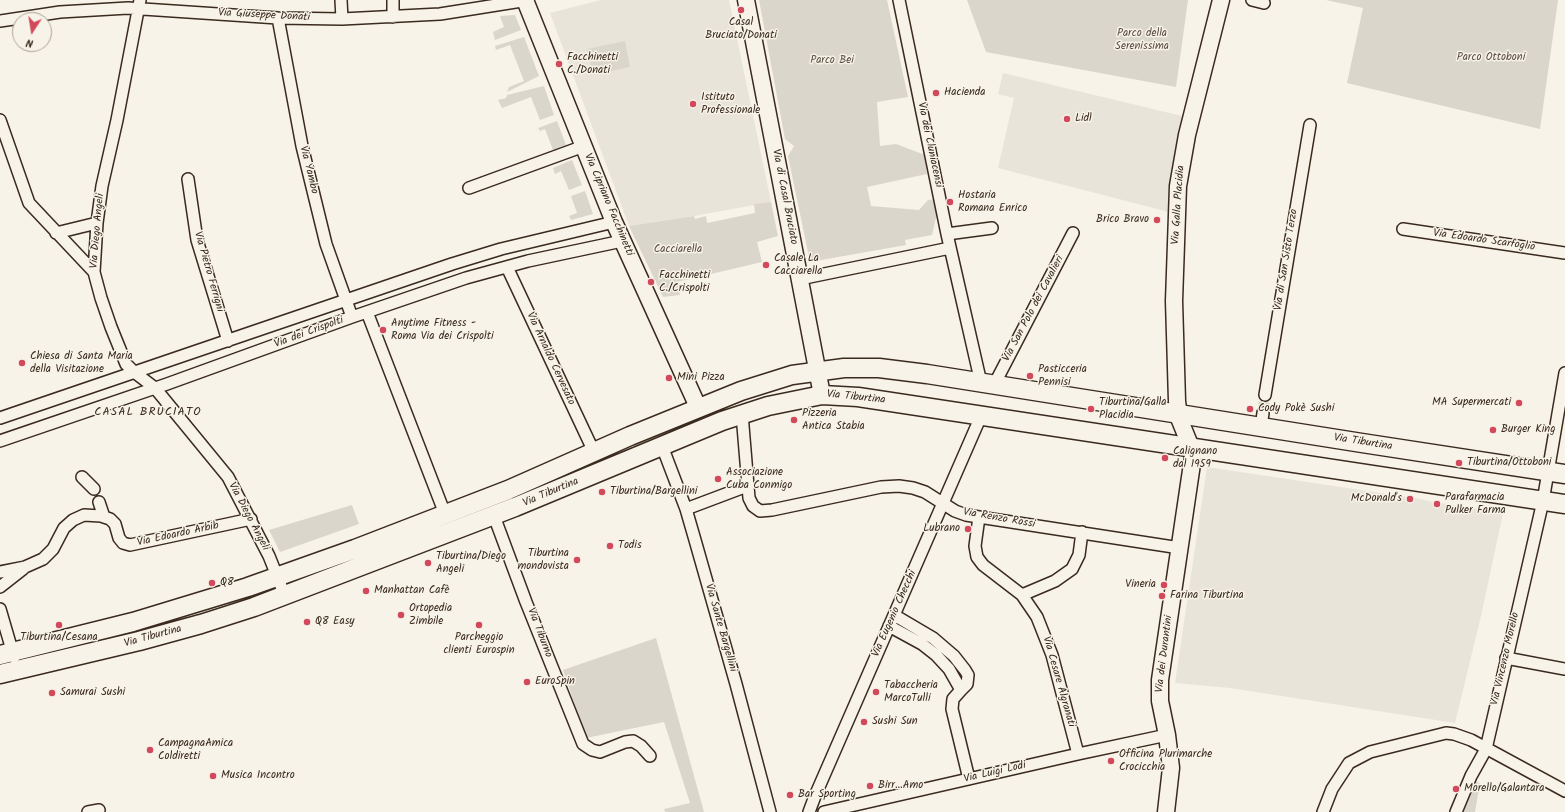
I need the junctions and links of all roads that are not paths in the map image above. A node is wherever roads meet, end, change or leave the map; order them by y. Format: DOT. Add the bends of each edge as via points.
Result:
graph roads {
  1 [pos="341,0"];
  2 [pos="393,0"];
  3 [pos="526,0"];
  4 [pos="746,0"];
  5 [pos="899,0"];
  6 [pos="1221,0"];
  7 [pos="1252,0"];
  8 [pos="1264,3"];
  9 [pos="139,4"];
  10 [pos="393,17"];
  11 [pos="278,18"];
  12 [pos="342,19"];
  13 [pos="0,21"];
  14 [pos="0,120"];
  15 [pos="1310,124"];
  16 [pos="584,146"];
  17 [pos="188,179"];
  18 [pos="469,188"];
  19 [pos="614,222"];
  20 [pos="97,223"];
  21 [pos="992,228"];
  22 [pos="1403,229"];
  23 [pos="56,233"];
  24 [pos="947,234"];
  25 [pos="1073,234"];
  26 [pos="622,241"];
  27 [pos="950,248"];
  28 [pos="1565,253"];
  29 [pos="507,267"];
  30 [pos="94,272"];
  31 [pos="800,279"];
  32 [pos="346,300"];
  33 [pos="367,312"];
  34 [pos="352,318"];
  35 [pos="228,341"];
  36 [pos="817,371"];
  37 [pos="134,372"];
  38 [pos="1565,373"];
  39 [pos="762,384"];
  40 [pos="988,384"];
  41 [pos="155,388"];
  42 [pos="822,395"];
  43 [pos="1265,395"];
  44 [pos="768,406"];
  45 [pos="698,407"];
  46 [pos="742,414"];
  47 [pos="1179,414"];
  48 [pos="981,416"];
  49 [pos="0,418"];
  50 [pos="0,441"];
  51 [pos="662,446"];
  52 [pos="1191,448"];
  53 [pos="594,452"];
  54 [pos="1556,472"];
  55 [pos="82,477"];
  56 [pos="747,486"];
  57 [pos="94,489"];
  58 [pos="508,490"];
  59 [pos="1543,501"];
  60 [pos="98,502"];
  61 [pos="944,504"];
  62 [pos="1565,504"];
  63 [pos="515,507"];
  64 [pos="686,509"];
  65 [pos="445,514"];
  66 [pos="494,516"];
  67 [pos="104,517"];
  68 [pos="979,517"];
  69 [pos="251,520"];
  70 [pos="1082,532"];
  71 [pos="1180,548"];
  72 [pos="24,567"];
  73 [pos="0,572"];
  74 [pos="277,577"];
  75 [pos="0,587"];
  76 [pos="1022,595"];
  77 [pos="285,596"];
  78 [pos="0,609"];
  79 [pos="894,615"];
  80 [pos="890,626"];
  81 [pos="7,653"];
  82 [pos="1506,658"];
  83 [pos="1565,669"];
  84 [pos="18,670"];
  85 [pos="0,674"];
  86 [pos="961,690"];
  87 [pos="1167,735"];
  88 [pos="1486,748"];
  89 [pos="1078,754"];
  90 [pos="650,756"];
  91 [pos="969,779"];
  92 [pos="1565,791"];
  93 [pos="770,812"];
  94 [pos="809,812"];
  95 [pos="824,812"];
  96 [pos="1166,812"];
  97 [pos="1323,812"];
  98 [pos="1456,812"];
  1 -- 12 [label="street"];
  2 -- 10 [label="street"];
  3 -- 10 [label="street, Via Giuseppe Donati" via="440,14"];
  3 -- 16 [label="street, Via Cipriano Facchinetti"];
  4 -- 31 [label="street, Via di Casal Bruciato"];
  5 -- 24 [label="street, Via dei Cluniacensi"];
  6 -- 47 [label="street, Via Galla Placidia" via="1187,135 1178,186 1174,317"];
  7 -- 8 [label="street"];
  9 -- 11 [label="street, Via Giuseppe Donati"];
  9 -- 13 [label="street, Via Giuseppe Donati"];
  9 -- 20 [label="street, Via Diego Angeli" via="102,186"];
  10 -- 12 [label="street, Via Giuseppe Donati"];
  11 -- 12 [label="street, Via Giuseppe Donati"];
  11 -- 32 [label="street, Via Yambo" via="302,146 326,244"];
  14 -- 23 [label="street" via="29,203"];
  15 -- 43 [label="street, Via di San Sisto Terzo"];
  16 -- 18 [label="street"];
  16 -- 19 [label="street, Via Cipriano Facchinetti"];
  17 -- 35 [label="street, Via Pietro Ferrigni" via="197,240"];
  19 -- 26 [label="street, Via Cipriano Facchinetti"];
  19 -- 32 [label="street, Via dei Crispolti" via="501,248"];
  20 -- 23 [label="street"];
  20 -- 30 [label="street, Via Diego Angeli"];
  21 -- 24 [label="street"];
  22 -- 28 [label="street, Via Edoardo Scarfoglio"];
  23 -- 30 [label="street"];
  24 -- 27 [label="street, Via dei Cluniacensi"];
  25 -- 40 [label="street, Via San Polo dei Cavalieri"];
  26 -- 29 [label="street, Via dei Crispolti"];
  26 -- 45 [label="street, Via Cipriano Facchinetti"];
  27 -- 31 [label="street"];
  27 -- 40 [label="street, Via dei Cluniacensi"];
  29 -- 33 [label="street, Via dei Crispolti" via="466,278"];
  29 -- 53 [label="street, Via Arnaldo Cervesato"];
  30 -- 37 [label="street, Via Diego Angeli" via="114,334 126,364"];
  31 -- 36 [label="street, Via di Casal Bruciato"];
  32 -- 34 [label="street, Via Yambo"];
  32 -- 35 [label="street, Via dei Crispolti"];
  33 -- 34 [label="street, Via dei Crispolti"];
  33 -- 65 [label="street"];
  34 -- 41 [label="street, Via dei Crispolti"];
  35 -- 37 [label="street, Via dei Crispolti"];
  36 -- 39 [label="main road, Via Tiburtina"];
  36 -- 40 [label="main road, Via Tiburtina" via="879,368"];
  36 -- 42 [label="street, Via di Casal Bruciato"];
  37 -- 41 [label="street, Via Diego Angeli"];
  37 -- 49 [label="street, Via dei Crispolti"];
  38 -- 54 [label="street"];
  39 -- 44 [label="street"];
  39 -- 45 [label="main road, Via Tiburtina"];
  40 -- 47 [label="main road, Via Tiburtina"];
  41 -- 50 [label="street, Via dei Crispolti"];
  41 -- 69 [label="street, Via Diego Angeli" via="228,477"];
  42 -- 44 [label="main road, Via Tiburtina"];
  42 -- 48 [label="main road, Via Tiburtina" via="858,397"];
  44 -- 46 [label="main road, Via Tiburtina"];
  45 -- 53 [label="main road, Via Tiburtina"];
  46 -- 51 [label="main road, Via Tiburtina"];
  46 -- 56 [label="street"];
  47 -- 52 [label="street"];
  47 -- 54 [label="main road, Via Tiburtina" via="1262,420"];
  48 -- 52 [label="main road, Via Tiburtina"];
  48 -- 61 [label="street, Via Eugenio Checchi"];
  51 -- 63 [label="main road, Via Tiburtina"];
  51 -- 64 [label="street, Via Sante Bargellini"];
  52 -- 59 [label="main road, Via Tiburtina"];
  52 -- 71 [label="street, Via dei Durantini" via="1193,464"];
  53 -- 58 [label="main road, Via Tiburtina"];
  54 -- 59 [label="street"];
  55 -- 57 [label="street"];
  56 -- 61 [label="street, Via Renzo Rossi" via="749,498 760,511 894,486 922,490"];
  56 -- 64 [label="street"];
  58 -- 63 [label="street, Via Tiburtina"];
  58 -- 65 [label="main road, Via Tiburtina"];
  59 -- 62 [label="main road, Via Tiburtina"];
  59 -- 82 [label="street, Via Vincenzo Morello"];
  60 -- 67 [label="street"];
  61 -- 68 [label="street, Via Renzo Rossi" via="960,513"];
  61 -- 79 [label="street, Via Eugenio Checchi"];
  63 -- 66 [label="main road, Via Tiburtina"];
  64 -- 93 [label="street, Via Sante Bargellini"];
  65 -- 74 [label="main road, Via Tiburtina"];
  66 -- 77 [label="main road, Via Tiburtina"];
  66 -- 90 [label="street, Via Tiburno" via="583,744 600,752 625,742 633,742"];
  67 -- 69 [label="street, Via Edoardo Arbib" via="113,521 119,538 130,546"];
  67 -- 72 [label="street" via="84,515 73,520 64,528 43,560"];
  68 -- 70 [label="street, Via Renzo Rossi"];
  68 -- 76 [label="street, Via Cesare Algranati" via="975,546 977,557 983,565"];
  69 -- 74 [label="street, Via Diego Angeli"];
  70 -- 71 [label="street, Via Renzo Rossi"];
  70 -- 76 [label="street" via="1079,555 1072,569 1055,582"];
  71 -- 87 [label="street, Via dei Durantini" via="1160,680 1160,697"];
  72 -- 73 [label="street"];
  72 -- 75 [label="street"];
  74 -- 77 [label="street"];
  74 -- 81 [label="main road, Via Tiburtina" via="141,620"];
  76 -- 89 [label="street, Via Cesare Algranati" via="1037,617 1050,649"];
  77 -- 84 [label="main road, Via Tiburtina" via="201,624 98,652"];
  78 -- 81 [label="street"];
  79 -- 80 [label="street, Via Eugenio Checchi"];
  79 -- 86 [label="street" via="934,638 954,656 968,676 967,684"];
  80 -- 86 [label="street" via="936,654"];
  80 -- 94 [label="street, Via Eugenio Checchi"];
  81 -- 84 [label="street"];
  82 -- 83 [label="street"];
  82 -- 88 [label="street, Via Vincenzo Morello"];
  84 -- 85 [label="main road, Via Tiburtina"];
  86 -- 91 [label="street" via="953,699 952,709"];
  87 -- 89 [label="street, Via Luigi Lodi"];
  87 -- 96 [label="street, Via dei Durantini" via="1171,768"];
  88 -- 92 [label="street"];
  88 -- 97 [label="street" via="1459,735 1446,733 1370,752 1349,763 1332,789"];
  88 -- 98 [label="street, Via Vincenzo Morello"];
  89 -- 91 [label="street, Via Luigi Lodi"];
  91 -- 95 [label="street, Via Luigi Lodi"];
}
